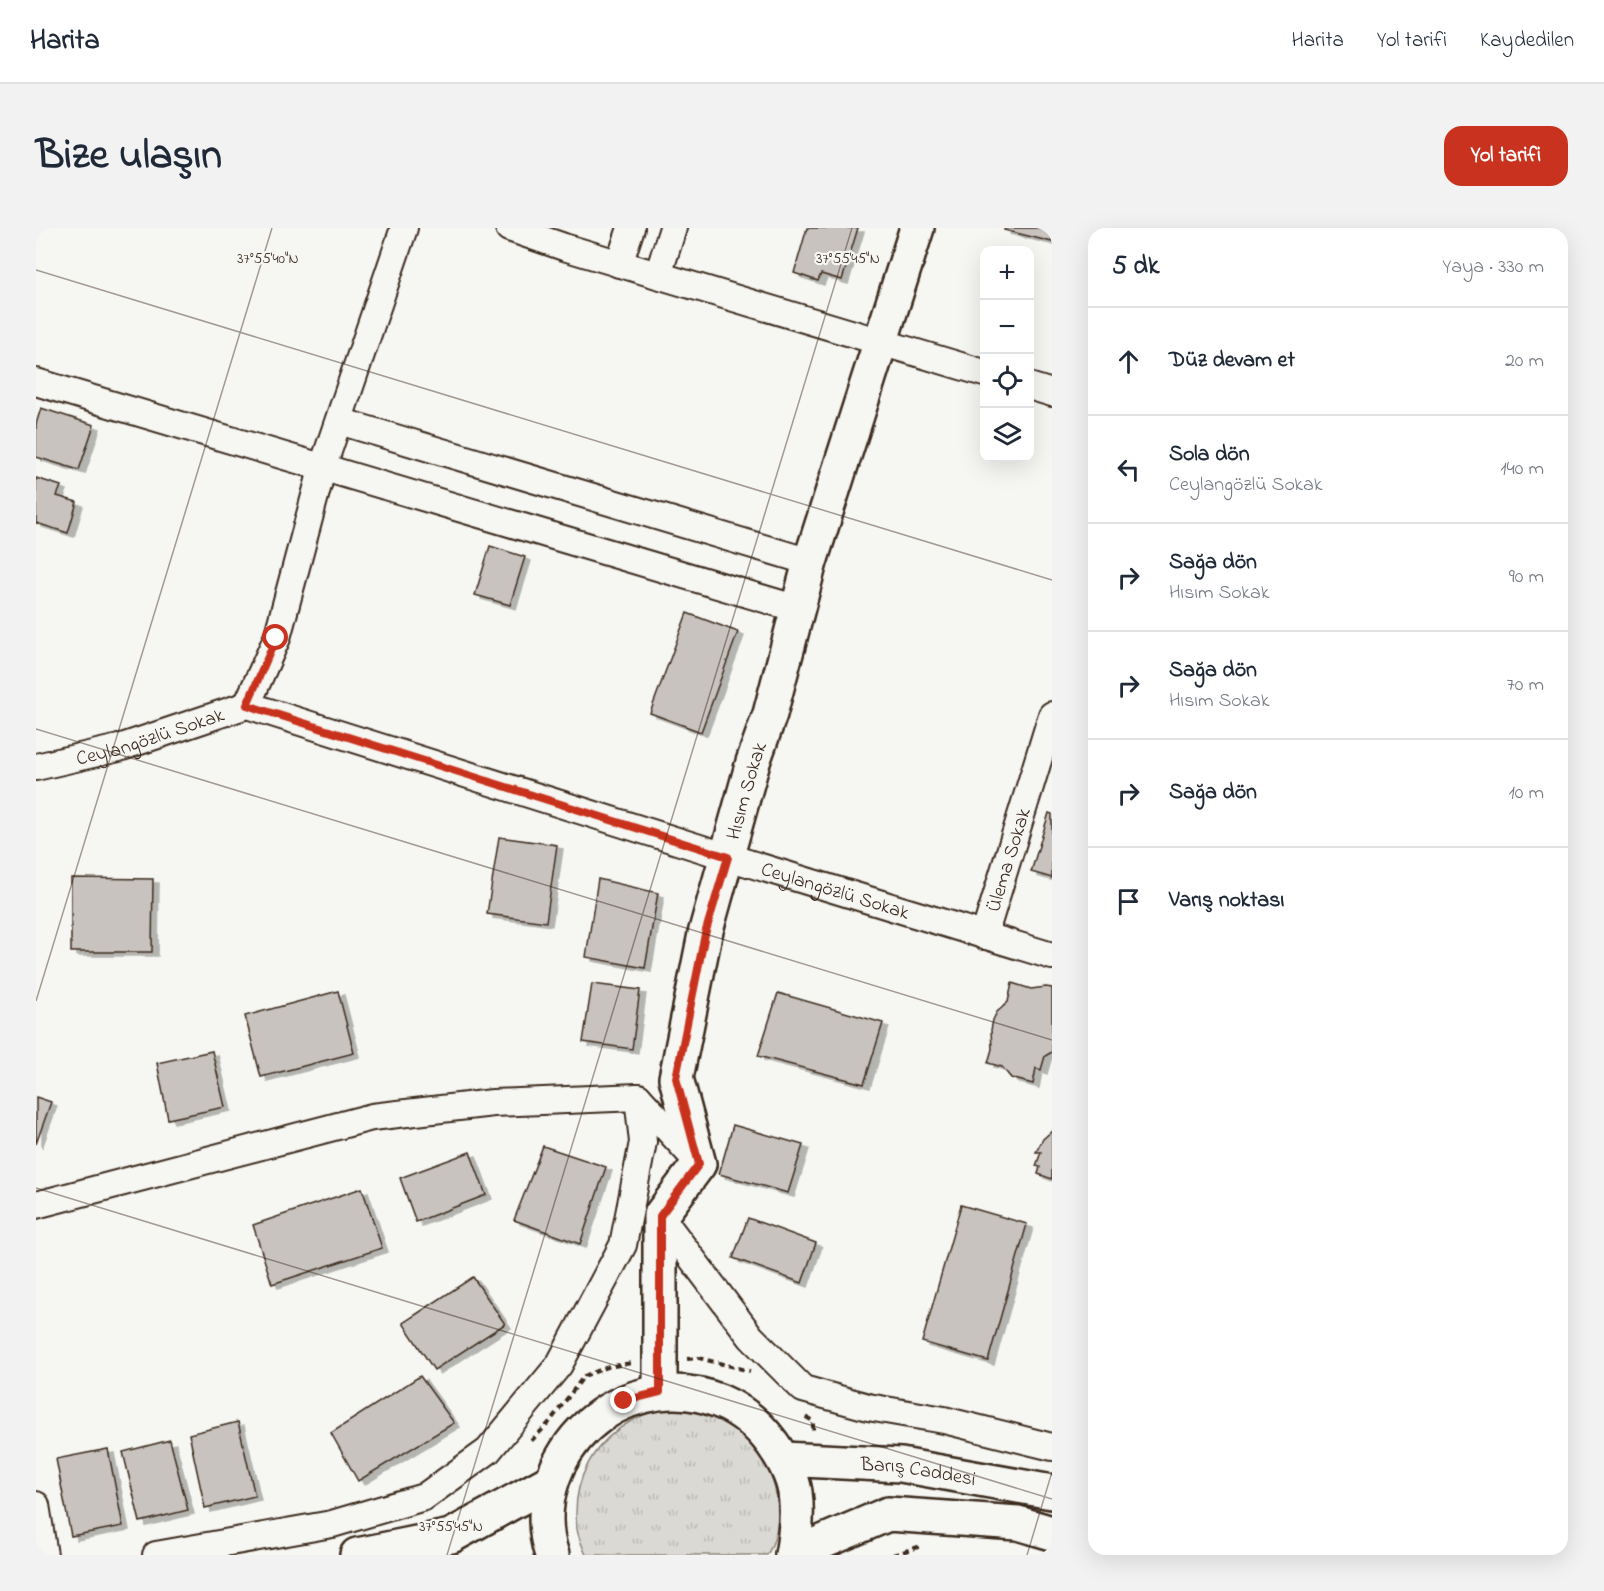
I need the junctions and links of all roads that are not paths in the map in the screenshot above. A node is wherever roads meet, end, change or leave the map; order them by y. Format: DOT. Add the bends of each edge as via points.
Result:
graph roads {
  1 [pos="404,228"];
  2 [pos="509,228"];
  3 [pos="631,228"];
  4 [pos="673,228"];
  5 [pos="917,228"];
  6 [pos="620,264"];
  7 [pos="658,275"];
  8 [pos="880,342"];
  9 [pos="980,372"];
  10 [pos="36,382"];
  11 [pos="1034,388"];
  12 [pos="1052,393"];
  13 [pos="339,421"];
  14 [pos="323,466"];
  15 [pos="810,562"];
  16 [pos="798,609"];
  17 [pos="247,705"];
  18 [pos="1052,716"];
  19 [pos="36,767"];
  20 [pos="728,857"];
  21 [pos="984,936"];
  22 [pos="1052,956"];
  23 [pos="638,1097"];
  24 [pos="699,1164"];
  25 [pos="36,1205"];
  26 [pos="660,1216"];
  27 [pos="660,1392"];
  28 [pos="1052,1447"];
  29 [pos="783,1459"];
  30 [pos="551,1481"];
  31 [pos="1052,1492"];
  32 [pos="36,1505"];
  33 [pos="1052,1533"];
  34 [pos="44,1555"];
  35 [pos="156,1555"];
  36 [pos="357,1555"];
  37 [pos="552,1555"];
  38 [pos="792,1555"];
  1 -- 13 [label="street"];
  2 -- 6 [label="street"];
  3 -- 6 [label="street"];
  4 -- 7 [label="street"];
  5 -- 8 [label="street, Hısım Sokak"];
  6 -- 7 [label="street"];
  7 -- 8 [label="street"];
  8 -- 9 [label="street"];
  8 -- 15 [label="street, Hısım Sokak"];
  10 -- 14 [label="street"];
  11 -- 12 [label="street"];
  13 -- 14 [label="street"];
  13 -- 15 [label="street"];
  14 -- 16 [label="street"];
  14 -- 17 [label="street" via="276,638"];
  15 -- 16 [label="street, Hısım Sokak"];
  16 -- 20 [label="street, Hısım Sokak"];
  17 -- 19 [label="street, Ceylangözlü Sokak" via="119,748"];
  17 -- 20 [label="street, Ceylangözlü Sokak"];
  18 -- 21 [label="street, Ülema Sokak"];
  20 -- 21 [label="street, Ceylangözlü Sokak"];
  20 -- 24 [label="street, Hısım Sokak" via="705,934 676,1078"];
  21 -- 22 [label="street, Ceylangözlü Sokak"];
  23 -- 24 [label="street"];
  23 -- 25 [label="street" via="493,1103 372,1117"];
  23 -- 35 [label="street" via="643,1142 623,1245 559,1365 488,1451 424,1497 332,1524"];
  24 -- 26 [label="street"];
  26 -- 27 [label="street"];
  26 -- 28 [label="street" via="751,1337 803,1389"];
  27 -- 29 [label="street" via="697,1394 732,1407 761,1429"];
  27 -- 30 [label="street" via="624,1401 592,1420 567,1448"];
  29 -- 31 [label="street, Barış Caddesi" via="901,1465"];
  29 -- 38 [label="street" via="795,1489 798,1522"];
  30 -- 36 [label="street" via="451,1536"];
  30 -- 37 [label="street" via="546,1513"];
  32 -- 34 [label="street"];
  33 -- 38 [label="street" via="1018,1523 888,1514"];
}
